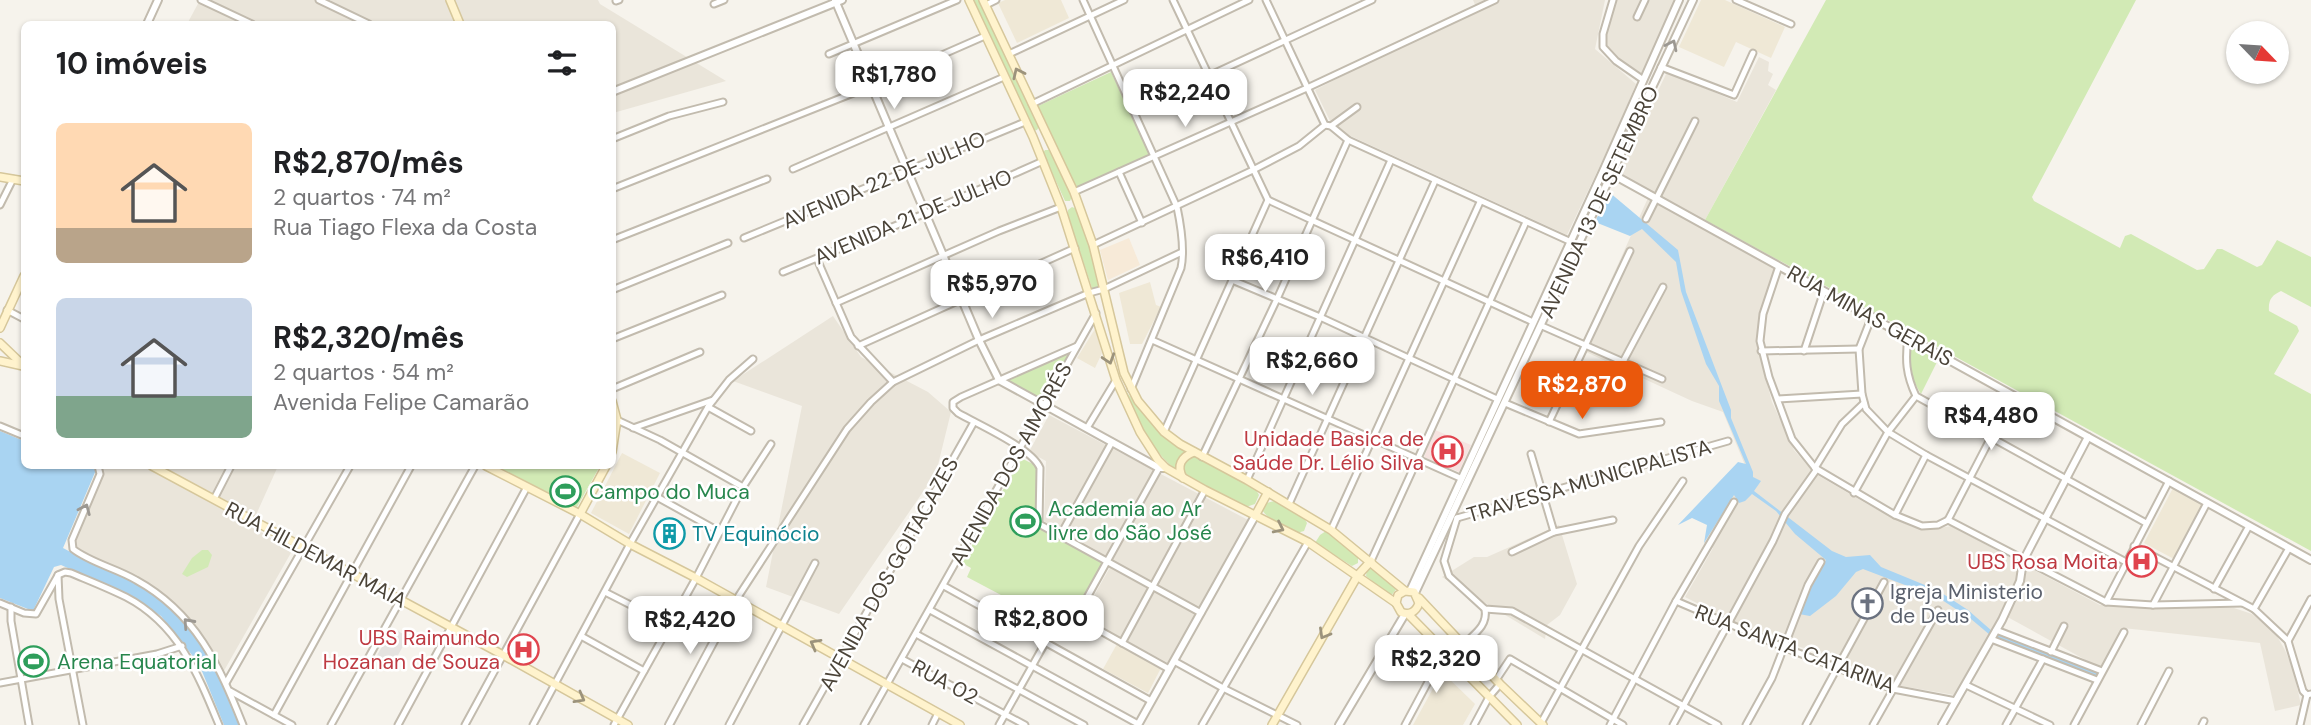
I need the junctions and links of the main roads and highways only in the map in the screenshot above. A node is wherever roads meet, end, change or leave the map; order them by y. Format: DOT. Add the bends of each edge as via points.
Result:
graph roads {
  1 [pos="450,0"];
  2 [pos="969,0"];
  3 [pos="984,2"];
  4 [pos="459,21"];
  5 [pos="1045,130"];
  6 [pos="1032,137"];
  7 [pos="1053,145"];
  8 [pos="1039,152"];
  9 [pos="0,177"];
  10 [pos="21,180"];
  11 [pos="21,282"];
  12 [pos="0,328"];
  13 [pos="0,343"];
  14 [pos="0,361"];
  15 [pos="21,363"];
  16 [pos="21,365"];
  17 [pos="1198,455"];
  18 [pos="158,469"];
  19 [pos="492,469"];
  20 [pos="604,469"];
  21 [pos="1183,478"];
  22 [pos="1268,492"];
  23 [pos="580,514"];
  24 [pos="1255,516"];
  25 [pos="1371,561"];
  26 [pos="1358,575"];
  27 [pos="1412,593"];
  28 [pos="1395,603"];
  29 [pos="1406,614"];
  30 [pos="616,722"];
  31 [pos="1542,724"];
  32 [pos="628,725"];
  33 [pos="960,725"];
  34 [pos="1272,725"];
  35 [pos="1517,725"];
  1 -- 4 [label="main road"];
  2 -- 6 [label="main road"];
  5 -- 3 [label="main road, one-way"];
  5 -- 6 [label="main road"];
  5 -- 7 [label="main road"];
  6 -- 8 [label="main road"];
  7 -- 8 [label="main road"];
  7 -- 17 [label="main road" via="1093,246 1131,389 1164,432"];
  8 -- 21 [label="main road, one-way" via="1116,380 1162,468"];
  9 -- 10 [label="main road"];
  11 -- 12 [label="main road"];
  13 -- 15 [label="main road"];
  14 -- 16 [label="main road"];
  17 -- 21 [label="main road" via="1181,462"];
  17 -- 22 [label="main road"];
  18 -- 30 [label="main road, RUA HILDEMAR MAIA, one-way" via="554,683"];
  19 -- 23 [label="main road"];
  20 -- 23 [label="main road"];
  21 -- 24 [label="main road"];
  22 -- 24 [label="main road"];
  22 -- 25 [label="main road"];
  33 -- 23 [label="main road, one-way"];
  24 -- 26 [label="main road, one-way" via="1308,542"];
  25 -- 26 [label="main road"];
  25 -- 27 [label="main road"];
  26 -- 28 [label="main road"];
  26 -- 34 [label="main road, one-way"];
  27 -- 28 [label="main road" via="1398,595"];
  27 -- 29 [label="main road" via="1418,607"];
  27 -- 31 [label="main road"];
  28 -- 29 [label="main road"];
  29 -- 35 [label="main road"];
  30 -- 32 [label="main road, RUA HILDEMAR MAIA"];
}
